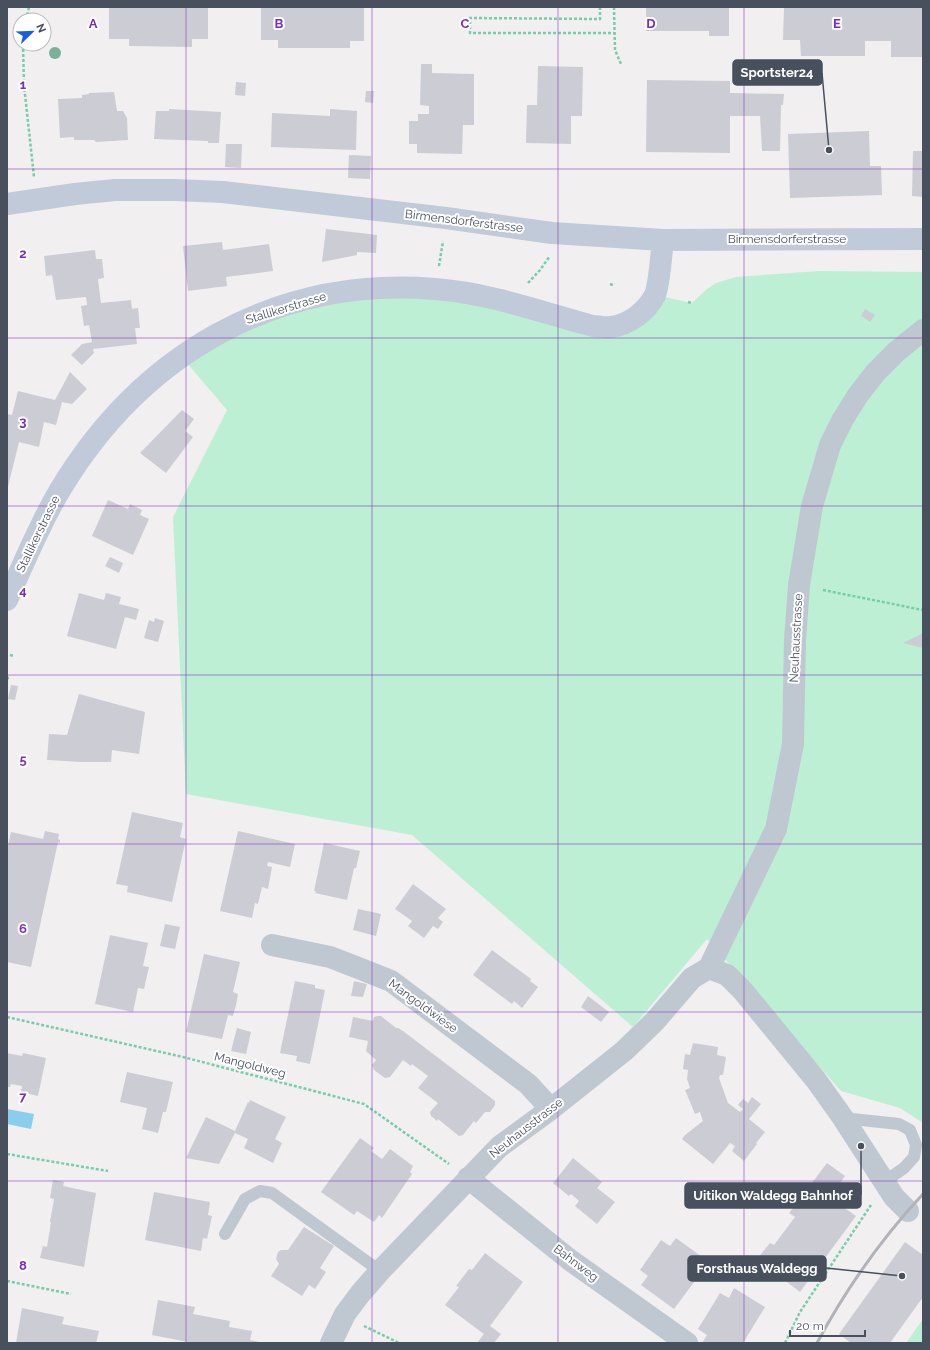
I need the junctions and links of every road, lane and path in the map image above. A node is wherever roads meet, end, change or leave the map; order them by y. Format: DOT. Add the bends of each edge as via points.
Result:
graph roads {
  1 [pos="600,7"];
  2 [pos="614,7"];
  3 [pos="614,34"];
  4 [pos="23,52"];
  5 [pos="621,64"];
  6 [pos="33,166"];
  7 [pos="7,204"];
  8 [pos="923,239"];
  9 [pos="663,240"];
  10 [pos="442,246"];
  11 [pos="550,257"];
  12 [pos="440,263"];
  13 [pos="522,286"];
  14 [pos="923,330"];
  15 [pos="799,585"];
  16 [pos="7,600"];
  17 [pos="923,610"];
  18 [pos="272,945"];
  19 [pos="709,968"];
  20 [pos="7,1017"];
  21 [pos="551,1109"];
  22 [pos="843,1118"];
  23 [pos="7,1154"];
  24 [pos="108,1171"];
  25 [pos="468,1178"];
  26 [pos="884,1182"];
  27 [pos="908,1211"];
  28 [pos="225,1234"];
  29 [pos="380,1271"];
  30 [pos="7,1281"];
  31 [pos="71,1294"];
  32 [pos="345,1314"];
  33 [pos="331,1343"];
  34 [pos="399,1343"];
  35 [pos="687,1343"];
  36 [pos="785,1343"];
  1 -- 3 [label="path" via="600,19 470,18 470,32"];
  2 -- 3 [label="path"];
  3 -- 5 [label="path" via="615,50"];
  4 -- 6 [label="path" via="24,85"];
  7 -- 9 [label="main road, Birmensdorferstrasse" via="115,190 216,192 552,232"];
  8 -- 9 [label="main road, Birmensdorferstrasse"];
  9 -- 16 [label="main road, Stallikerstrasse" via="655,294 638,316 610,328 593,326 472,294 404,287 365,289 303,300 240,322 209,339 181,356 155,377 97,436 48,511"];
  10 -- 12 [label="path"];
  11 -- 13 [label="path" via="534,277"];
  14 -- 15 [label="street, Neuhausstrasse" via="876,372 858,395 830,445 812,506"];
  15 -- 17 [label="path"];
  15 -- 19 [label="street, Neuhausstrasse" via="793,744 776,829"];
  18 -- 21 [label="street, Mangoldwiese" via="330,957 391,982 528,1084"];
  19 -- 21 [label="street, Neuhausstrasse" via="692,978 655,1021 624,1051"];
  19 -- 22 [label="street" via="727,975 743,991 816,1080"];
  20 -- 25 [label="path, Mangoldweg" via="183,1057 364,1104"];
  21 -- 25 [label="street, Neuhausstrasse" via="499,1147"];
  22 -- 26 [label="street"];
  22 -- 26 [label="lane" via="899,1124 910,1130 916,1145 914,1157 904,1168"];
  23 -- 24 [label="path"];
  25 -- 29 [label="street, Neuhausstrasse"];
  25 -- 35 [label="street, Bahnweg" via="570,1260"];
  26 -- 27 [label="street"];
  26 -- 36 [label="path" via="800,1312"];
  28 -- 29 [label="lane" via="245,1199 260,1192 272,1193"];
  29 -- 32 [label="street, Neuhausstrasse"];
  30 -- 31 [label="path"];
  32 -- 33 [label="street, Neuhausstrasse"];
  32 -- 34 [label="path"];
}
